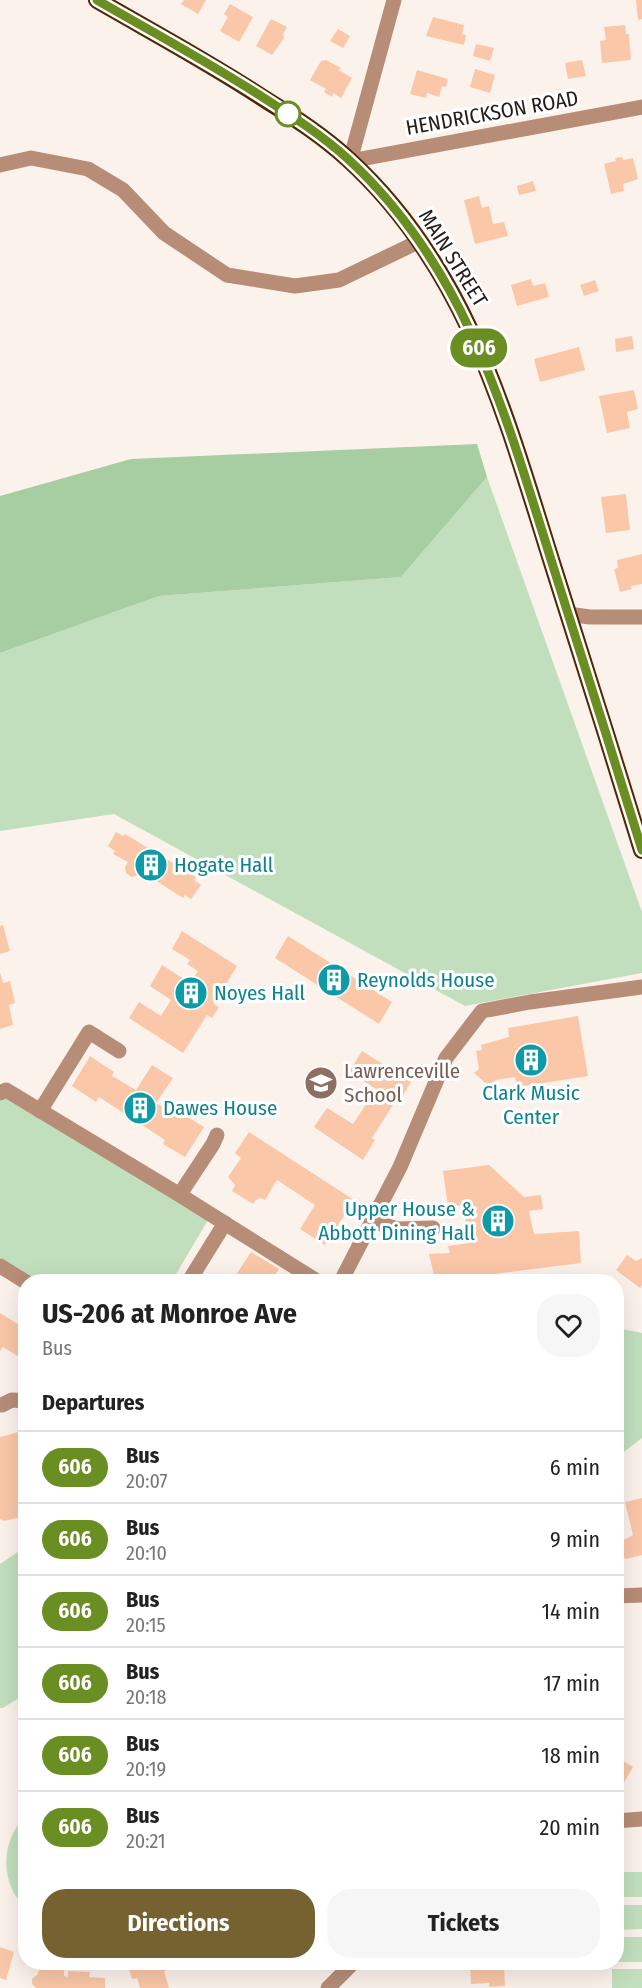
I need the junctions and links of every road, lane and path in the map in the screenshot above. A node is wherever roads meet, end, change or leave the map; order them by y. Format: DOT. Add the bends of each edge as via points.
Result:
graph roads {
  1 [pos="97,0"];
  2 [pos="394,0"];
  3 [pos="642,107"];
  4 [pos="350,161"];
  5 [pos="0,165"];
  6 [pos="420,241"];
  7 [pos="568,614"];
  8 [pos="642,617"];
  9 [pos="642,850"];
  10 [pos="642,987"];
  11 [pos="119,1051"];
  12 [pos="0,1093"];
  13 [pos="40,1111"];
  14 [pos="217,1135"];
  15 [pos="180,1194"];
  16 [pos="372,1221"];
  17 [pos="225,1223"];
  18 [pos="433,1228"];
  19 [pos="0,1266"];
  20 [pos="193,1274"];
  21 [pos="306,1274"];
  22 [pos="345,1274"];
  23 [pos="18,1277"];
  24 [pos="18,1400"];
  25 [pos="2,1405"];
  26 [pos="642,1595"];
  27 [pos="624,1596"];
  28 [pos="642,1819"];
  29 [pos="624,1820"];
  30 [pos="346,1970"];
  31 [pos="328,1988"];
  1 -- 4 [label="highway, MAIN STREET" via="231,77 304,124"];
  2 -- 4 [label="street"];
  3 -- 4 [label="street, HENDRICKSON ROAD"];
  4 -- 6 [label="highway, MAIN STREET"];
  5 -- 6 [label="street" via="31,158 88,169 123,190 164,233 227,275 295,285 339,280"];
  6 -- 7 [label="highway, MAIN STREET" via="455,297 508,421"];
  7 -- 8 [label="street"];
  7 -- 9 [label="highway, MAIN STREET"];
  10 -- 16 [label="street" via="482,1011 446,1058 400,1167"];
  11 -- 13 [label="street" via="89,1032"];
  12 -- 13 [label="street" via="6,1090"];
  13 -- 15 [label="street"];
  14 -- 15 [label="street"];
  15 -- 17 [label="street"];
  16 -- 18 [label="street" via="397,1229"];
  16 -- 22 [label="street"];
  17 -- 20 [label="street"];
  17 -- 21 [label="street"];
  19 -- 23 [label="street"];
  24 -- 25 [label="street"];
  26 -- 27 [label="street"];
  28 -- 29 [label="street"];
  30 -- 31 [label="street"];
}
